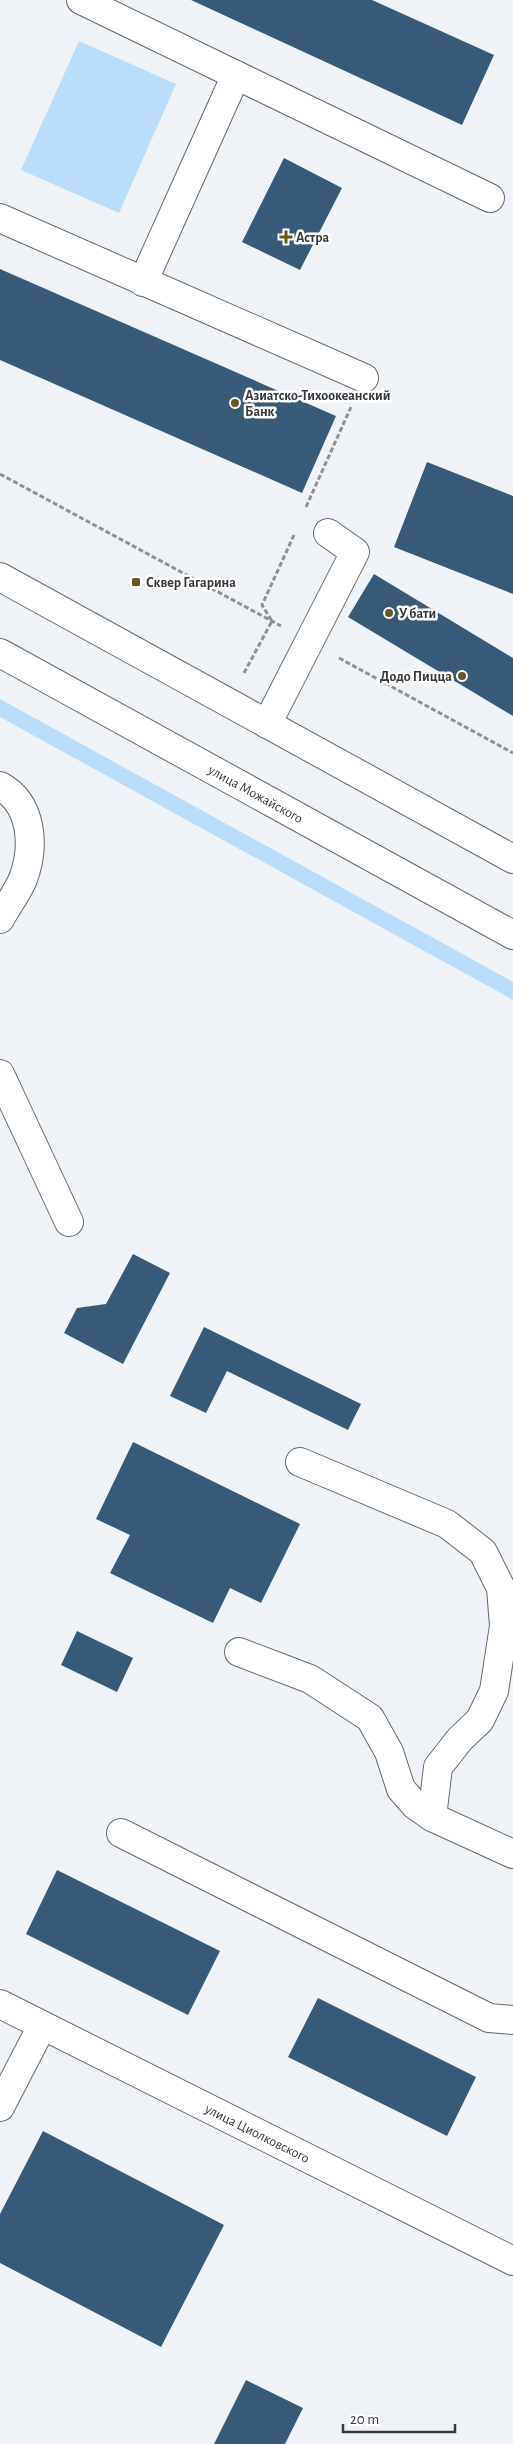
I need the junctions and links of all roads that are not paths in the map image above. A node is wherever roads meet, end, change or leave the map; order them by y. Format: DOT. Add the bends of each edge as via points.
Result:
graph roads {
  1 [pos="81,0"];
  2 [pos="236,75"];
  3 [pos="490,198"];
  4 [pos="0,218"];
  5 [pos="143,282"];
  6 [pos="364,378"];
  7 [pos="328,533"];
  8 [pos="0,577"];
  9 [pos="0,653"];
  10 [pos="267,724"];
  11 [pos="0,786"];
  12 [pos="513,859"];
  13 [pos="0,919"];
  14 [pos="513,935"];
  15 [pos="0,1074"];
  16 [pos="69,1222"];
  17 [pos="300,1462"];
  18 [pos="508,1600"];
  19 [pos="239,1652"];
  20 [pos="432,1817"];
  21 [pos="121,1832"];
  22 [pos="513,1854"];
  23 [pos="0,2004"];
  24 [pos="513,2020"];
  25 [pos="42,2026"];
  26 [pos="0,2108"];
  27 [pos="513,2261"];
  1 -- 2 [label="main road"];
  2 -- 3 [label="main road"];
  2 -- 5 [label="main road"];
  4 -- 5 [label="main road"];
  5 -- 6 [label="main road"];
  7 -- 10 [label="main road" via="355,552"];
  8 -- 10 [label="main road"];
  9 -- 14 [label="main road, улица Можайского"];
  10 -- 12 [label="main road"];
  11 -- 13 [label="main road" via="24,808 31,834 23,878"];
  15 -- 16 [label="main road"];
  17 -- 18 [label="main road" via="447,1524 483,1552"];
  18 -- 20 [label="main road" via="494,1691 480,1720 438,1767"];
  19 -- 20 [label="main road" via="310,1679 370,1718 389,1752 401,1789"];
  20 -- 22 [label="main road"];
  21 -- 24 [label="main road" via="489,2018"];
  23 -- 25 [label="main road, улица Циолковского"];
  25 -- 26 [label="main road"];
  25 -- 27 [label="main road, улица Циолковского"];
}
